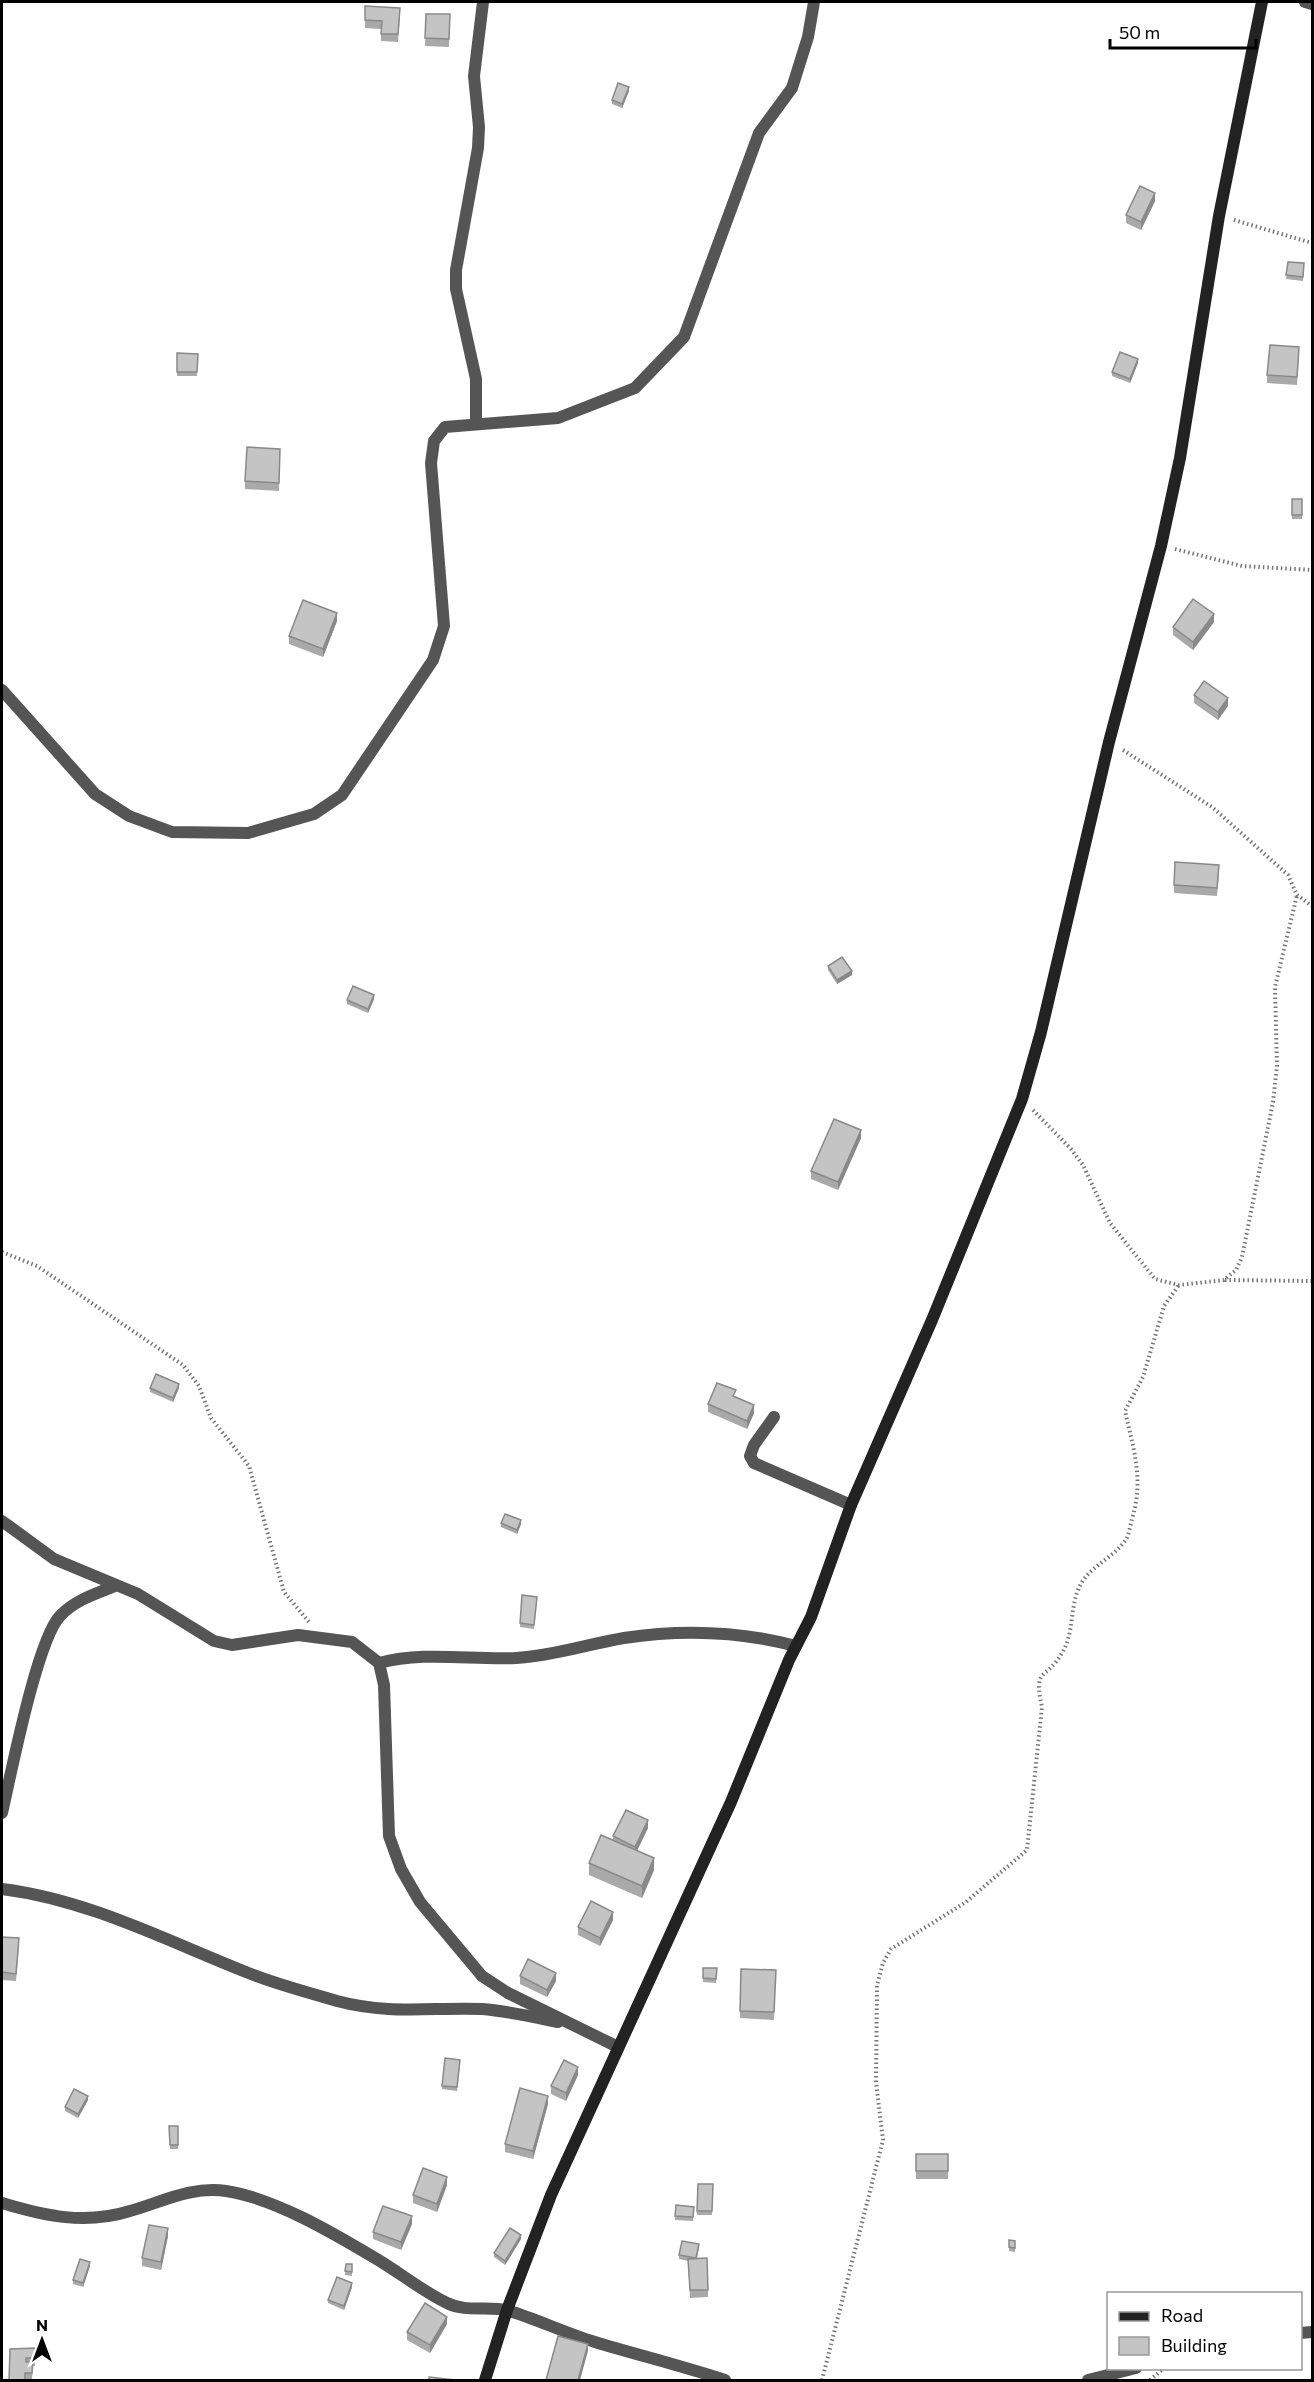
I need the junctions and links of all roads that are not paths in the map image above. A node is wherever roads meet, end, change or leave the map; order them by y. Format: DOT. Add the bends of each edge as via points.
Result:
graph roads {
  1 [pos="483,2"];
  2 [pos="814,2"];
  3 [pos="1262,2"];
  4 [pos="1305,2"];
  5 [pos="1312,4"];
  6 [pos="476,423"];
  7 [pos="2,690"];
  8 [pos="774,1417"];
  9 [pos="851,1505"];
  10 [pos="2,1521"];
  11 [pos="115,1586"];
  12 [pos="796,1646"];
  13 [pos="379,1663"];
  14 [pos="2,1813"];
  15 [pos="2,1889"];
  16 [pos="576,2025"];
  17 [pos="618,2047"];
  18 [pos="2,2203"];
  19 [pos="507,2310"];
  20 [pos="1128,2370"];
  21 [pos="486,2380"];
  22 [pos="725,2380"];
  23 [pos="1088,2380"];
  1 -- 6 [label="street" via="474,76 478,148 456,270 456,289 476,379"];
  2 -- 6 [label="street" via="792,88 759,133 745,165 684,338 635,388 558,418"];
  3 -- 9 [label="main road" via="1219,216 1180,458 1041,1032 1022,1099"];
  4 -- 5 [label="street"];
  6 -- 7 [label="street" via="445,427 434,441 431,463 444,626 433,660 342,795 314,814 248,833 172,832 129,816 95,794"];
  8 -- 9 [label="street" via="754,1445 750,1456 754,1463"];
  9 -- 12 [label="main road" via="811,1617"];
  10 -- 11 [label="street" via="54,1559"];
  11 -- 13 [label="street" via="157,1604 214,1641 232,1645 298,1635 322,1637 352,1642"];
  11 -- 14 [label="street" via="74,1603 51,1630"];
  12 -- 13 [label="street" via="758,1636 677,1633 622,1638 519,1658 414,1657"];
  12 -- 17 [label="main road" via="731,1802"];
  13 -- 16 [label="street" via="386,1719 389,1836 401,1869 420,1902 482,1976 508,1993"];
  15 -- 16 [label="street" via="120,1918 249,1974 368,2008 482,2009"];
  16 -- 17 [label="street"];
  17 -- 19 [label="main road" via="551,2195"];
  18 -- 19 [label="street" via="48,2217 98,2217 129,2212 190,2192 226,2191 255,2198 303,2220 449,2304 466,2309"];
  19 -- 21 [label="main road"];
  19 -- 22 [label="street" via="592,2341"];
  20 -- 23 [label="street"];
}
